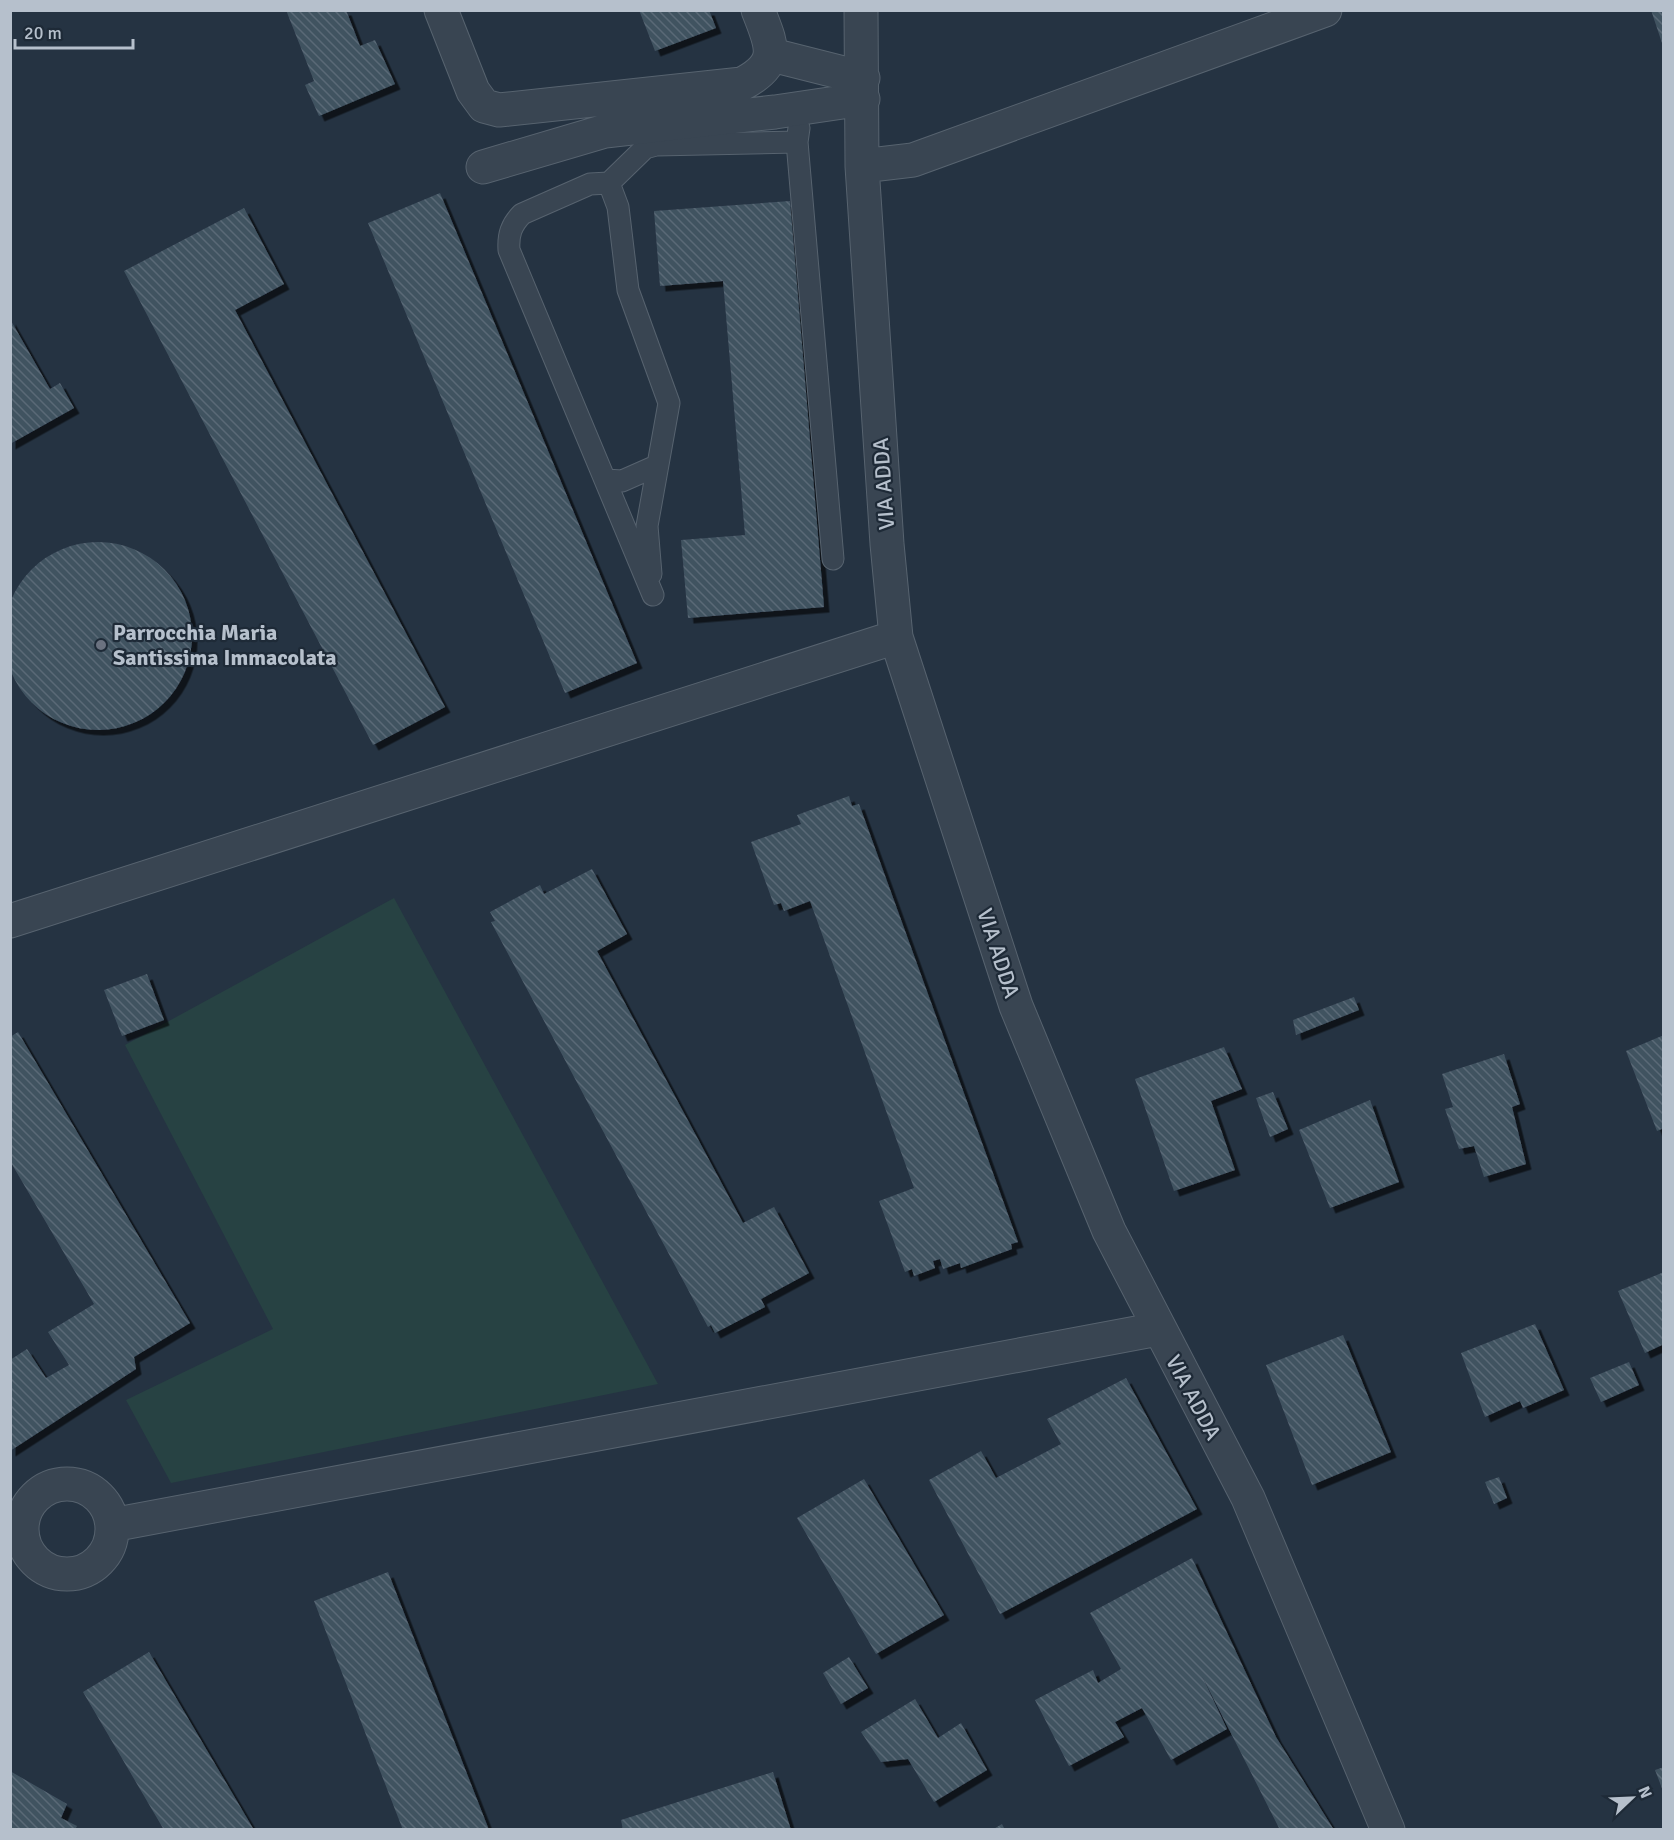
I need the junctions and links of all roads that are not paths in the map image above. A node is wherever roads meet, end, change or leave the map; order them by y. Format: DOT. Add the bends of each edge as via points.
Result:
graph roads {
  1 [pos="441,10"];
  2 [pos="758,10"];
  3 [pos="861,10"];
  4 [pos="1325,10"];
  5 [pos="771,55"];
  6 [pos="863,88"];
  7 [pos="810,107"];
  8 [pos="797,142"];
  9 [pos="862,166"];
  10 [pos="483,167"];
  11 [pos="609,183"];
  12 [pos="656,466"];
  13 [pos="605,480"];
  14 [pos="833,559"];
  15 [pos="896,637"];
  16 [pos="10,921"];
  17 [pos="1158,1329"];
  18 [pos="112,1525"];
  19 [pos="1388,1830"];
  1 -- 5 [label="street" via="473,91 484,106 499,110 742,84 755,77"];
  2 -- 5 [label="street" via="771,42"];
  3 -- 6 [label="street, VIA ADDA"];
  4 -- 9 [label="street" via="913,160"];
  5 -- 6 [label="street"];
  6 -- 7 [label="street"];
  6 -- 9 [label="street, VIA ADDA"];
  7 -- 8 [label="lane" via="799,124"];
  7 -- 10 [label="street" via="605,131"];
  8 -- 11 [label="lane" via="656,145 645,148"];
  8 -- 14 [label="lane"];
  9 -- 15 [label="street, VIA ADDA"];
  11 -- 12 [label="lane" via="618,207 628,290 669,403"];
  11 -- 13 [label="lane" via="590,184 522,214 508,238 509,250"];
  12 -- 13 [label="lane" via="622,481"];
  12 -- 13 [label="lane" via="647,526 653,595"];
  15 -- 16 [label="street"];
  15 -- 17 [label="street, VIA ADDA" via="1017,1006 1109,1231"];
  17 -- 18 [label="street"];
  17 -- 19 [label="street, VIA ADDA" via="1248,1498"];
}
